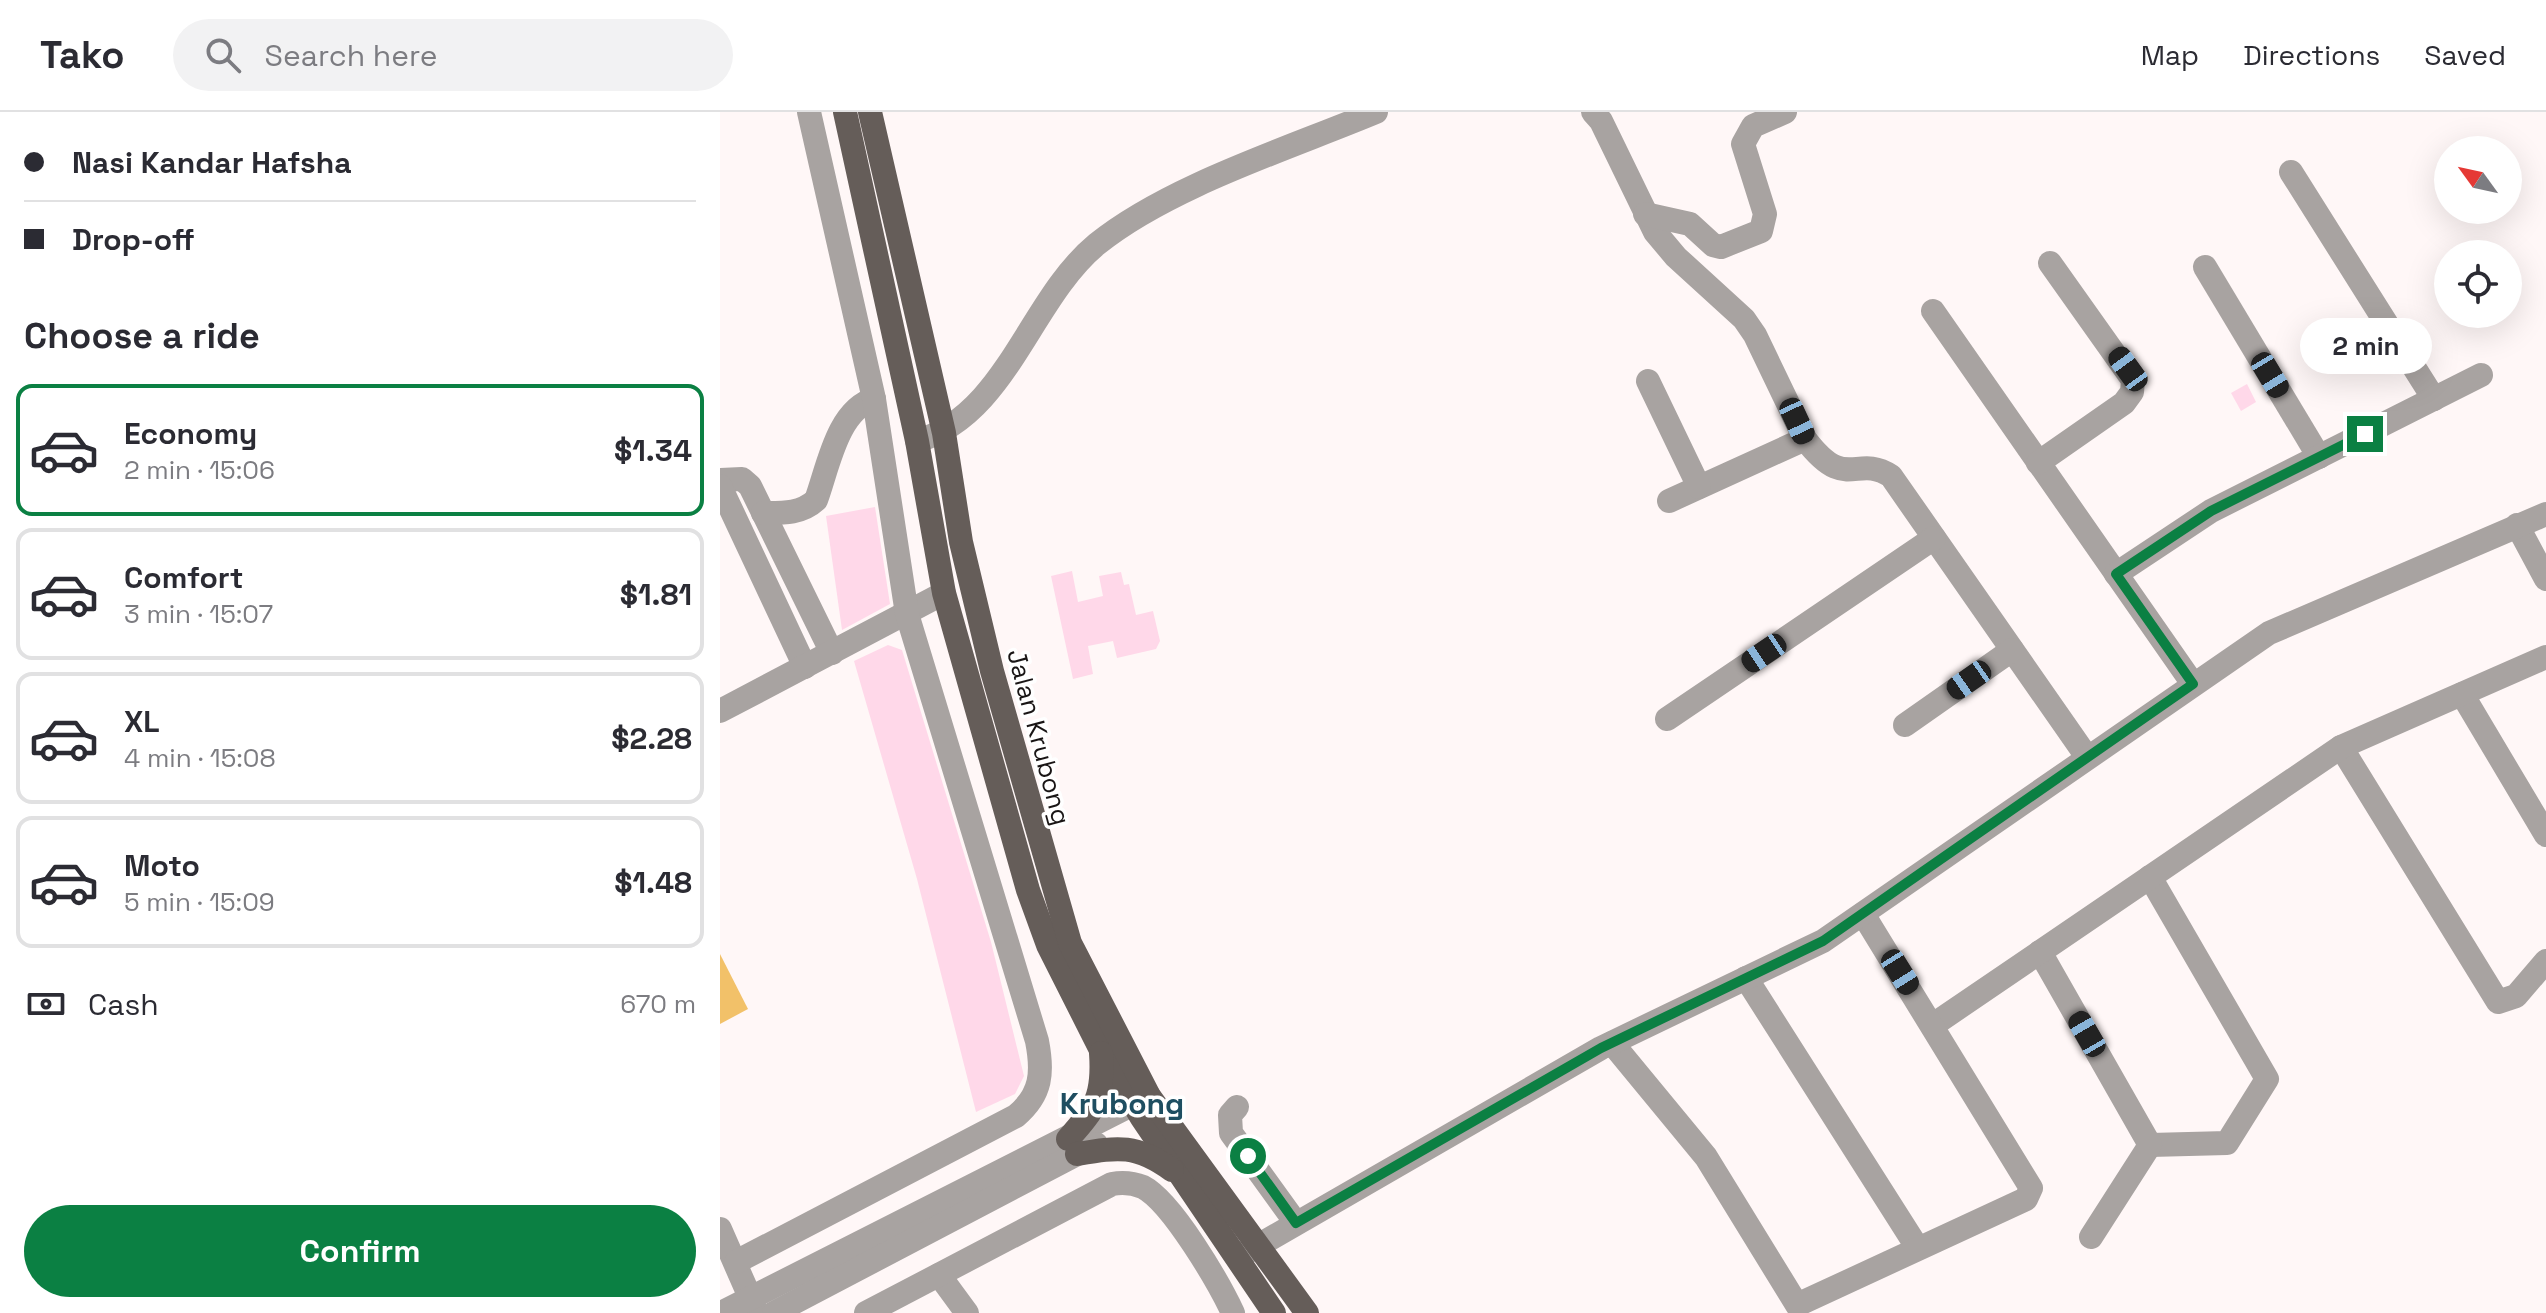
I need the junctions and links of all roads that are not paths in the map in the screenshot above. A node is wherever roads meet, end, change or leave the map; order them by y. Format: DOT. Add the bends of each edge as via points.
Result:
graph roads {
  1 [pos="809,112"];
  2 [pos="845,112"];
  3 [pos="870,112"];
  4 [pos="1376,112"];
  5 [pos="1593,112"];
  6 [pos="1785,112"];
  7 [pos="2291,172"];
  8 [pos="1645,214"];
  9 [pos="2050,263"];
  10 [pos="2205,267"];
  11 [pos="1933,311"];
  12 [pos="2481,375"];
  13 [pos="1648,381"];
  14 [pos="874,399"];
  15 [pos="2434,399"];
  16 [pos="944,433"];
  17 [pos="1805,439"];
  18 [pos="917,441"];
  19 [pos="2319,457"];
  20 [pos="2038,463"];
  21 [pos="720,483"];
  22 [pos="1699,487"];
  23 [pos="1669,501"];
  24 [pos="763,513"];
  25 [pos="2546,514"];
  26 [pos="2517,525"];
  27 [pos="1934,538"];
  28 [pos="2116,574"];
  29 [pos="2546,579"];
  30 [pos="944,593"];
  31 [pos="907,614"];
  32 [pos="2012,650"];
  33 [pos="832,653"];
  34 [pos="2546,657"];
  35 [pos="805,667"];
  36 [pos="2193,684"];
  37 [pos="2462,694"];
  38 [pos="720,711"];
  39 [pos="1667,719"];
  40 [pos="1905,725"];
  41 [pos="2341,747"];
  42 [pos="2087,757"];
  43 [pos="2546,835"];
  44 [pos="2150,877"];
  45 [pos="1863,914"];
  46 [pos="2040,952"];
  47 [pos="2546,961"];
  48 [pos="1746,978"];
  49 [pos="1933,1025"];
  50 [pos="1612,1043"];
  51 [pos="1101,1050"];
  52 [pos="1145,1107"];
  53 [pos="1237,1107"];
  54 [pos="2150,1145"];
  55 [pos="1072,1147"];
  56 [pos="1181,1176"];
  57 [pos="1296,1223"];
  58 [pos="720,1229"];
  59 [pos="2091,1237"];
  60 [pos="1917,1247"];
  61 [pos="1247,1252"];
  62 [pos="730,1259"];
  63 [pos="939,1275"];
  64 [pos="754,1306"];
  65 [pos="721,1313"];
  66 [pos="774,1313"];
  67 [pos="866,1313"];
  68 [pos="967,1313"];
  69 [pos="1233,1313"];
  70 [pos="1274,1313"];
  71 [pos="1307,1313"];
  1 -- 14 [label="street"];
  2 -- 18 [label="main road, Jalan Krubong"];
  3 -- 16 [label="main road, Jalan Krubong"];
  4 -- 16 [label="street" via="1165,201 1116,230 1072,268 972,411"];
  5 -- 8 [label="street"];
  6 -- 8 [label="street" via="1753,126 1743,144 1765,214 1761,231 1721,247 1690,224"];
  7 -- 15 [label="street"];
  8 -- 17 [label="street" via="1676,257 1730,303 1755,335"];
  9 -- 20 [label="street" via="2133,380 2124,403"];
  10 -- 19 [label="street"];
  11 -- 20 [label="street"];
  12 -- 15 [label="street"];
  13 -- 22 [label="street"];
  14 -- 24 [label="street" via="848,415 816,500 789,513"];
  14 -- 31 [label="street"];
  15 -- 19 [label="street"];
  16 -- 18 [label="street"];
  16 -- 52 [label="main road, Jalan Krubong" via="961,542 1049,882 1090,989"];
  17 -- 22 [label="street"];
  17 -- 27 [label="street" via="1819,457 1841,471 1871,467 1891,476"];
  18 -- 30 [label="main road, Jalan Krubong"];
  19 -- 28 [label="street" via="2211,511"];
  20 -- 28 [label="street"];
  21 -- 24 [label="street" via="742,479"];
  21 -- 35 [label="street"];
  22 -- 23 [label="street"];
  24 -- 33 [label="street"];
  25 -- 26 [label="street"];
  26 -- 29 [label="street"];
  26 -- 36 [label="street" via="2269,633"];
  27 -- 32 [label="street"];
  27 -- 39 [label="street"];
  28 -- 36 [label="street"];
  30 -- 31 [label="street"];
  30 -- 51 [label="main road, Jalan Krubong" via="1028,890 1048,945"];
  31 -- 33 [label="street"];
  31 -- 62 [label="street" via="1037,1041 1042,1075 1038,1090 1016,1116"];
  32 -- 40 [label="street"];
  32 -- 42 [label="street"];
  33 -- 35 [label="street"];
  34 -- 37 [label="street"];
  35 -- 38 [label="street"];
  36 -- 42 [label="street"];
  37 -- 41 [label="street"];
  37 -- 43 [label="street"];
  41 -- 44 [label="street"];
  41 -- 47 [label="street" via="2498,1002 2516,996"];
  42 -- 45 [label="street"];
  44 -- 46 [label="street"];
  44 -- 54 [label="street" via="2267,1079 2227,1143"];
  45 -- 48 [label="street" via="1823,941"];
  45 -- 49 [label="street"];
  46 -- 49 [label="street"];
  46 -- 54 [label="street"];
  48 -- 50 [label="street"];
  48 -- 60 [label="street"];
  49 -- 60 [label="street" via="2031,1188 2026,1199"];
  50 -- 57 [label="street"];
  50 -- 60 [label="street" via="1706,1157 1797,1305"];
  51 -- 52 [label="main road, Jalan Krubong"];
  51 -- 55 [label="main road" via="1098,1102"];
  52 -- 55 [label="street"];
  52 -- 56 [label="main road, Jalan Krubong"];
  52 -- 61 [label="main road, Jalan Krubong"];
  53 -- 57 [label="street" via="1230,1115 1231,1133"];
  54 -- 59 [label="street"];
  55 -- 56 [label="main road" via="1139,1150"];
  55 -- 64 [label="street"];
  55 -- 66 [label="street"];
  56 -- 61 [label="main road, Jalan Krubong"];
  57 -- 61 [label="street"];
  58 -- 62 [label="street"];
  61 -- 70 [label="main road, Jalan Krubong"];
  61 -- 71 [label="main road, Jalan Krubong"];
  62 -- 64 [label="street"];
  63 -- 67 [label="street"];
  63 -- 68 [label="street"];
  63 -- 69 [label="street" via="1112,1184 1132,1184 1163,1205 1218,1282"];
  64 -- 65 [label="street"];
}
